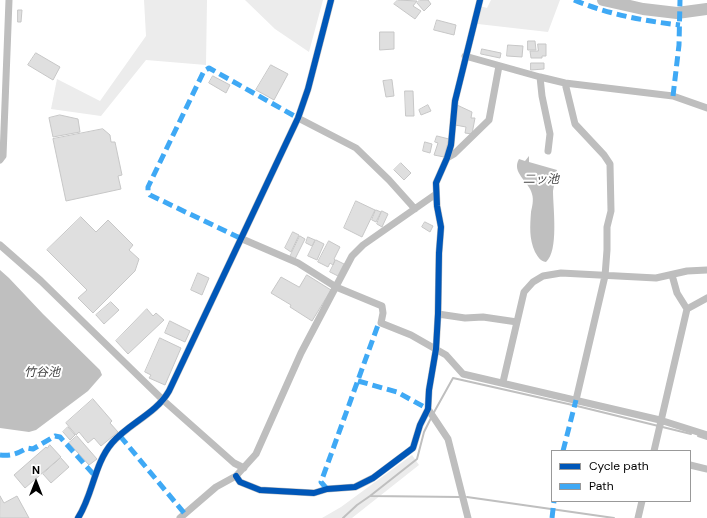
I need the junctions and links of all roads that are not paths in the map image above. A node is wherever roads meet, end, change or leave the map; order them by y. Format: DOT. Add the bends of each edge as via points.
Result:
graph roads {
  1 [pos="9,0"];
  2 [pos="332,0"];
  3 [pos="480,0"];
  4 [pos="465,56"];
  5 [pos="499,66"];
  6 [pos="540,77"];
  7 [pos="566,83"];
  8 [pos="707,108"];
  9 [pos="298,118"];
  10 [pos="548,152"];
  11 [pos="447,158"];
  12 [pos="0,160"];
  13 [pos="436,194"];
  14 [pos="415,209"];
  15 [pos="240,238"];
  16 [pos="0,245"];
  17 [pos="707,270"];
  18 [pos="672,275"];
  19 [pos="605,276"];
  20 [pos="336,287"];
  21 [pos="707,298"];
  22 [pos="687,309"];
  23 [pos="438,314"];
  24 [pos="516,322"];
  25 [pos="436,349"];
  26 [pos="503,382"];
  27 [pos="164,400"];
  28 [pos="576,400"];
  29 [pos="428,409"];
  30 [pos="660,420"];
  31 [pos="707,435"];
  32 [pos="654,450"];
  33 [pos="691,465"];
  34 [pos="244,468"];
  35 [pos="707,470"];
  36 [pos="236,476"];
  37 [pos="642,502"];
  38 [pos="78,518"];
  39 [pos="180,518"];
  40 [pos="468,518"];
  41 [pos="638,518"];
  1 -- 12 [label="street" via="3,156"];
  2 -- 9 [label="street"];
  3 -- 4 [label="street"];
  4 -- 5 [label="street"];
  4 -- 11 [label="street" via="455,101 451,145"];
  5 -- 6 [label="street"];
  5 -- 11 [label="street" via="489,120"];
  6 -- 7 [label="street"];
  6 -- 10 [label="street" via="550,134"];
  7 -- 8 [label="street" via="673,96"];
  7 -- 19 [label="street" via="575,124 610,164 611,211 607,227"];
  9 -- 14 [label="street" via="356,148"];
  9 -- 15 [label="street"];
  11 -- 13 [label="street" via="436,182"];
  13 -- 14 [label="street"];
  13 -- 23 [label="street" via="441,227"];
  14 -- 20 [label="street" via="352,256"];
  15 -- 20 [label="street" via="298,263"];
  15 -- 27 [label="street"];
  16 -- 27 [label="street"];
  17 -- 18 [label="street"];
  18 -- 19 [label="street" via="656,278"];
  18 -- 22 [label="street" via="677,293"];
  19 -- 24 [label="street" via="561,273 543,276 524,292"];
  19 -- 28 [label="street"];
  20 -- 25 [label="street" via="382,306 381,323"];
  20 -- 34 [label="street" via="301,353 256,454"];
  21 -- 22 [label="street"];
  22 -- 30 [label="street"];
  23 -- 24 [label="street"];
  23 -- 25 [label="street"];
  24 -- 26 [label="street"];
  25 -- 26 [label="street" via="446,355 463,374"];
  25 -- 29 [label="street"];
  26 -- 28 [label="street"];
  27 -- 34 [label="street" via="234,463"];
  27 -- 38 [label="street" via="113,441 104,454"];
  28 -- 30 [label="street"];
  29 -- 36 [label="street" via="413,448 373,478 355,487 327,489 314,493 260,490 240,482"];
  29 -- 40 [label="street" via="448,439"];
  30 -- 31 [label="street"];
  30 -- 32 [label="street"];
  33 -- 35 [label="street"];
  34 -- 36 [label="street"];
  36 -- 39 [label="street" via="216,487"];
  37 -- 41 [label="street"];
}
